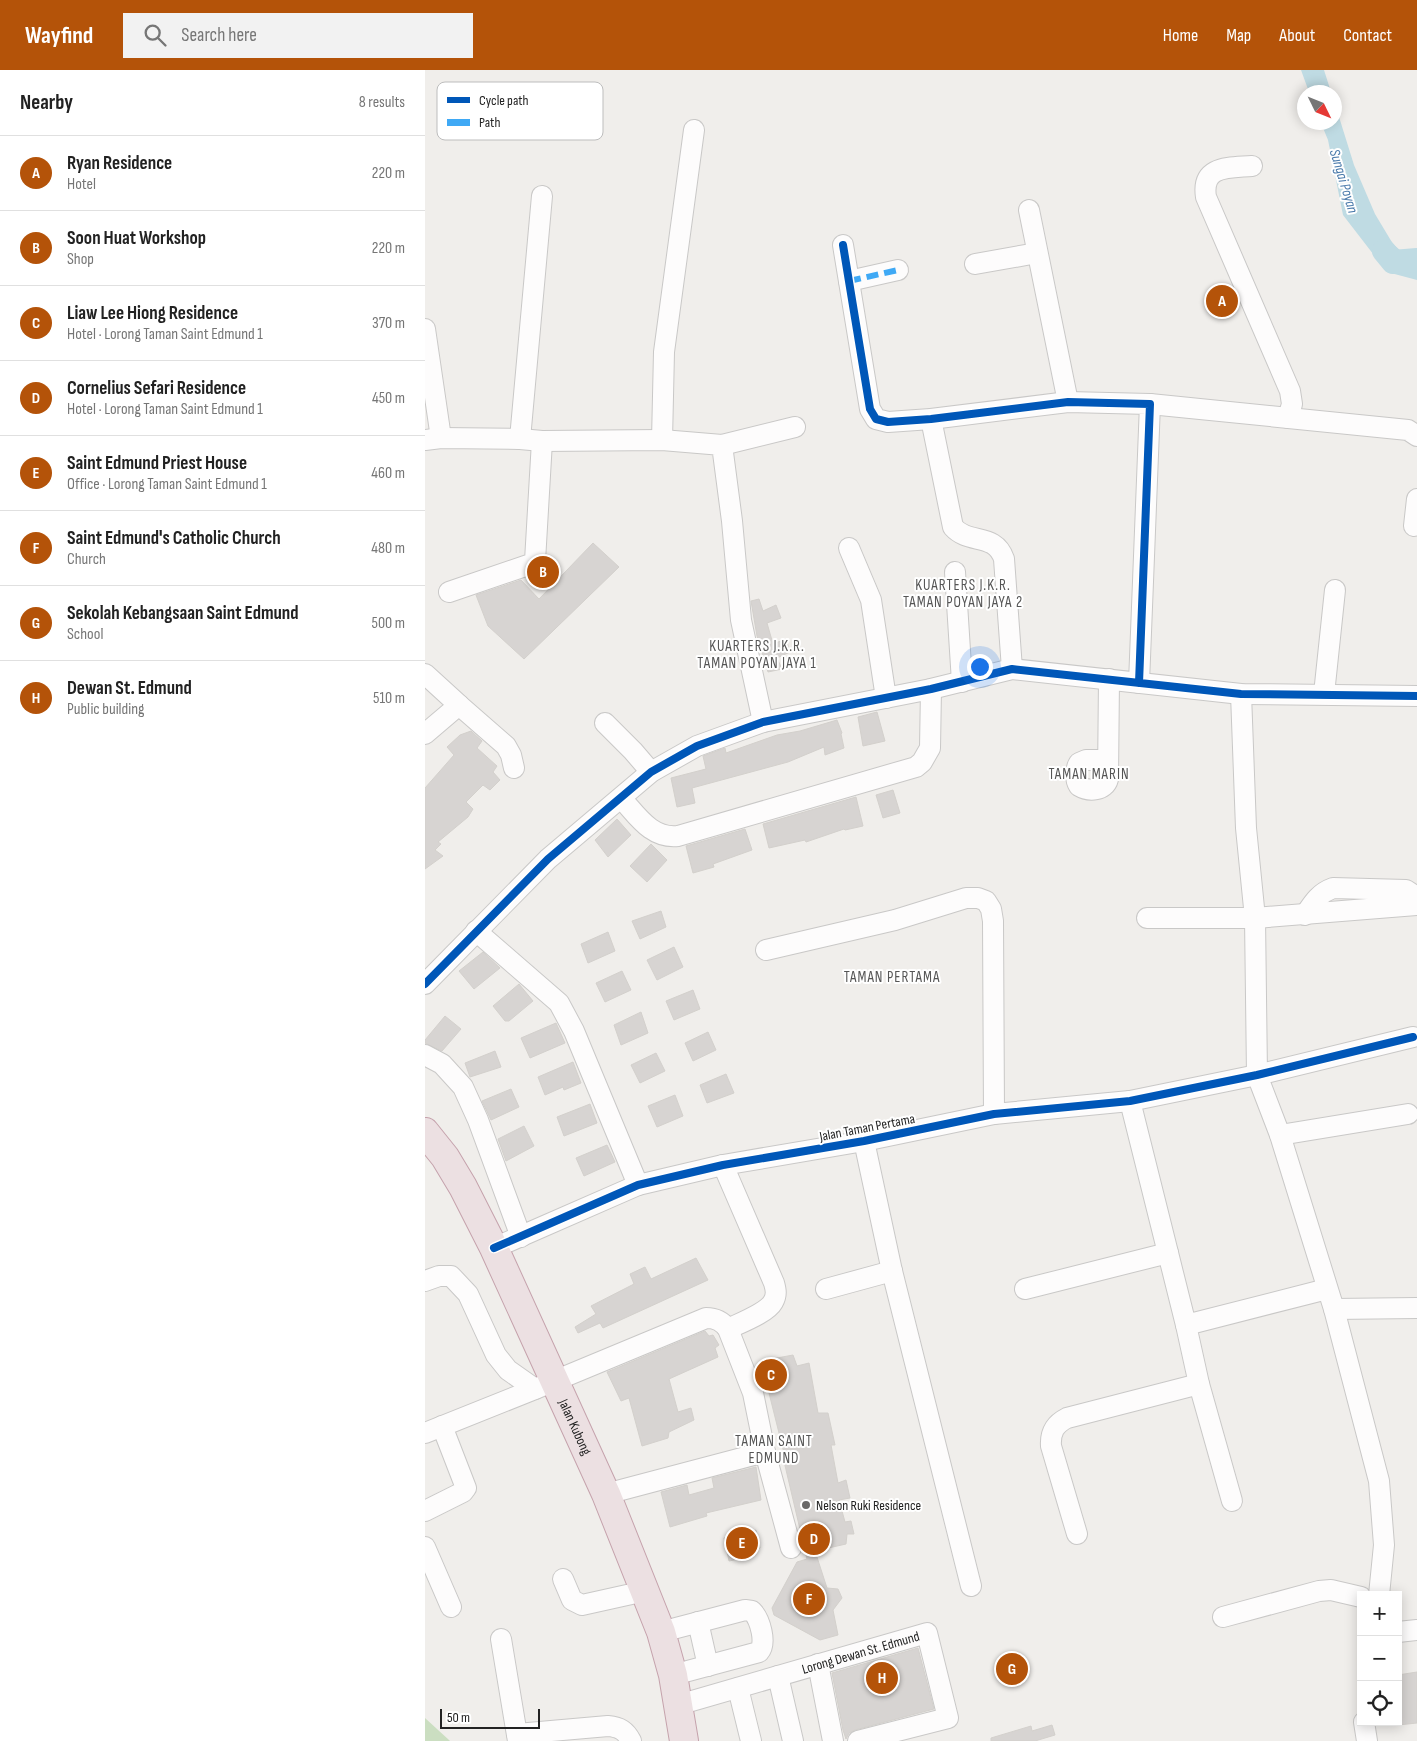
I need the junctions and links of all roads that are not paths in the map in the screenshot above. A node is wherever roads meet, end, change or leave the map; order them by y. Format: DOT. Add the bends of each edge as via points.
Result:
graph roads {
  1 [pos="695,130"];
  2 [pos="1252,166"];
  3 [pos="542,196"];
  4 [pos="1029,210"];
  5 [pos="843,245"];
  6 [pos="1037,253"];
  7 [pos="975,264"];
  8 [pos="898,270"];
  9 [pos="849,281"];
  10 [pos="425,328"];
  11 [pos="1068,402"];
  12 [pos="1150,404"];
  13 [pos="1288,418"];
  14 [pos="931,419"];
  15 [pos="795,427"];
  16 [pos="1417,436"];
  17 [pos="433,439"];
  18 [pos="520,439"];
  19 [pos="662,440"];
  20 [pos="541,441"];
  21 [pos="722,445"];
  22 [pos="1417,498"];
  23 [pos="1414,526"];
  24 [pos="849,548"];
  25 [pos="955,572"];
  26 [pos="1335,590"];
  27 [pos="449,592"];
  28 [pos="1011,669"];
  29 [pos="425,674"];
  30 [pos="1109,679"];
  31 [pos="1326,681"];
  32 [pos="962,682"];
  33 [pos="1139,683"];
  34 [pos="931,689"];
  35 [pos="1241,694"];
  36 [pos="1417,696"];
  37 [pos="886,698"];
  38 [pos="459,706"];
  39 [pos="763,722"];
  40 [pos="605,723"];
  41 [pos="425,734"];
  42 [pos="1108,760"];
  43 [pos="514,768"];
  44 [pos="651,772"];
  45 [pos="621,798"];
  46 [pos="1417,897"];
  47 [pos="1417,905"];
  48 [pos="1305,915"];
  49 [pos="1147,918"];
  50 [pos="1255,918"];
  51 [pos="476,931"];
  52 [pos="767,950"];
  53 [pos="425,984"];
  54 [pos="1413,1037"];
  55 [pos="425,1055"];
  56 [pos="1257,1075"];
  57 [pos="1130,1101"];
  58 [pos="994,1114"];
  59 [pos="1407,1114"];
  60 [pos="425,1132"];
  61 [pos="1280,1135"];
  62 [pos="864,1141"];
  63 [pos="723,1165"];
  64 [pos="638,1185"];
  65 [pos="521,1237"];
  66 [pos="494,1248"];
  67 [pos="1168,1253"];
  68 [pos="892,1271"];
  69 [pos="425,1281"];
  70 [pos="826,1289"];
  71 [pos="1025,1289"];
  72 [pos="1327,1289"];
  73 [pos="1417,1308"];
  74 [pos="1334,1309"];
  75 [pos="1186,1325"];
  76 [pos="728,1330"];
  77 [pos="1199,1384"];
  78 [pos="545,1385"];
  79 [pos="433,1430"];
  80 [pos="765,1452"];
  81 [pos="606,1494"];
  82 [pos="1233,1501"];
  83 [pos="425,1511"];
  84 [pos="1077,1534"];
  85 [pos="425,1547"];
  86 [pos="791,1548"];
  87 [pos="563,1579"];
  88 [pos="971,1586"];
  89 [pos="645,1591"];
  90 [pos="1379,1591"];
  91 [pos="1357,1596"];
  92 [pos="451,1608"];
  93 [pos="1223,1618"];
  94 [pos="698,1622"];
  95 [pos="1417,1630"];
  96 [pos="661,1632"];
  97 [pos="1402,1632"];
  98 [pos="501,1639"];
  99 [pos="818,1664"];
  100 [pos="709,1666"];
  101 [pos="673,1675"];
  102 [pos="778,1676"];
  103 [pos="738,1688"];
  104 [pos="678,1705"];
  105 [pos="1365,1726"];
  106 [pos="517,1737"];
  107 [pos="631,1741"];
  108 [pos="684,1741"];
  109 [pos="751,1741"];
  110 [pos="793,1741"];
  111 [pos="833,1741"];
  112 [pos="858,1741"];
  113 [pos="1367,1741"];
  1 -- 19 [label="street" via="664,352"];
  2 -- 13 [label="street" via="1223,168 1214,172 1205,188 1206,197 1290,391 1292,404"];
  3 -- 18 [label="street"];
  4 -- 6 [label="street"];
  5 -- 9 [label="street"];
  6 -- 7 [label="street"];
  6 -- 11 [label="street"];
  8 -- 9 [label="street"];
  9 -- 14 [label="street" via="872,414 876,419 888,422"];
  10 -- 17 [label="street"];
  11 -- 12 [label="street"];
  11 -- 14 [label="street"];
  12 -- 13 [label="street"];
  12 -- 33 [label="street"];
  13 -- 16 [label="street" via="1408,430"];
  14 -- 28 [label="street" via="953,527 964,535 997,545 1001,551"];
  15 -- 21 [label="street"];
  17 -- 18 [label="street"];
  18 -- 20 [label="street"];
  19 -- 20 [label="street"];
  19 -- 21 [label="street"];
  20 -- 27 [label="street" via="535,561"];
  21 -- 39 [label="street" via="741,620"];
  22 -- 23 [label="street"];
  24 -- 37 [label="street" via="871,600"];
  25 -- 32 [label="street"];
  26 -- 31 [label="street"];
  28 -- 30 [label="street"];
  28 -- 32 [label="street"];
  29 -- 38 [label="street"];
  30 -- 33 [label="street"];
  30 -- 42 [label="street"];
  31 -- 35 [label="street"];
  31 -- 36 [label="street"];
  32 -- 34 [label="street"];
  33 -- 35 [label="street"];
  34 -- 37 [label="street"];
  34 -- 45 [label="street" via="930,748 916,767 667,837 657,834"];
  35 -- 50 [label="street" via="1246,828"];
  37 -- 39 [label="street"];
  38 -- 41 [label="street"];
  38 -- 43 [label="street" via="506,746"];
  39 -- 44 [label="street" via="697,746"];
  40 -- 44 [label="street"];
  44 -- 45 [label="street"];
  45 -- 51 [label="street" via="548,859"];
  46 -- 48 [label="street" via="1406,890 1333,888 1318,896"];
  47 -- 48 [label="street"];
  48 -- 50 [label="street"];
  49 -- 50 [label="street"];
  50 -- 56 [label="street"];
  51 -- 53 [label="street"];
  51 -- 64 [label="street" via="559,1003 574,1031"];
  52 -- 58 [label="street" via="895,920 966,898 986,901 993,922"];
  54 -- 56 [label="street, Jalan Taman Pertama"];
  55 -- 65 [label="street" via="442,1064 463,1087"];
  56 -- 57 [label="street, Jalan Taman Pertama"];
  56 -- 61 [label="street"];
  57 -- 58 [label="street, Jalan Taman Pertama"];
  57 -- 67 [label="street"];
  58 -- 62 [label="street, Jalan Taman Pertama"];
  59 -- 61 [label="street"];
  60 -- 66 [label="highway, Jalan Kubong" via="454,1172"];
  61 -- 72 [label="street"];
  62 -- 63 [label="street, Jalan Taman Pertama"];
  62 -- 68 [label="street"];
  63 -- 64 [label="street, Jalan Taman Pertama"];
  63 -- 76 [label="street" via="776,1292 768,1308"];
  64 -- 65 [label="street, Jalan Taman Pertama"];
  65 -- 66 [label="street, Jalan Taman Pertama"];
  66 -- 78 [label="highway, Jalan Kubong"];
  67 -- 71 [label="street"];
  67 -- 75 [label="street"];
  68 -- 70 [label="street"];
  68 -- 88 [label="street"];
  69 -- 78 [label="street" via="451,1276 461,1284 469,1294 496,1355 508,1370"];
  72 -- 74 [label="street"];
  72 -- 75 [label="street"];
  73 -- 74 [label="street"];
  74 -- 90 [label="street" via="1379,1481 1385,1546"];
  75 -- 77 [label="street"];
  76 -- 78 [label="street" via="723,1322 706,1318"];
  76 -- 80 [label="street" via="753,1393"];
  77 -- 82 [label="street"];
  77 -- 84 [label="street" via="1067,1418 1053,1428 1051,1446"];
  78 -- 79 [label="street"];
  78 -- 81 [label="highway, Jalan Kubong"];
  79 -- 83 [label="street" via="466,1488"];
  80 -- 81 [label="street"];
  80 -- 86 [label="street"];
  81 -- 89 [label="highway, Jalan Kubong"];
  85 -- 92 [label="street"];
  87 -- 89 [label="street" via="572,1600 582,1605"];
  89 -- 96 [label="highway, Jalan Kubong"];
  91 -- 93 [label="street" via="1331,1590 1319,1591"];
  94 -- 96 [label="street"];
  94 -- 100 [label="street"];
  94 -- 100 [label="street" via="749,1610 755,1614 761,1634 763,1646 759,1652"];
  95 -- 97 [label="street"];
  96 -- 101 [label="highway, Jalan Kubong"];
  98 -- 106 [label="street"];
  99 -- 102 [label="street, Lorong Dewan St. Edmund"];
  99 -- 111 [label="street"];
  99 -- 112 [label="street, Lorong Dewan St. Edmund" via="927,1633 948,1718"];
  100 -- 101 [label="street"];
  101 -- 104 [label="highway, Jalan Kubong"];
  102 -- 103 [label="street, Lorong Dewan St. Edmund"];
  102 -- 110 [label="street"];
  103 -- 104 [label="street, Lorong Dewan St. Edmund"];
  103 -- 109 [label="street"];
  104 -- 108 [label="highway, Jalan Kubong"];
  105 -- 113 [label="street"];
  106 -- 107 [label="street" via="608,1726 624,1731"];
}
